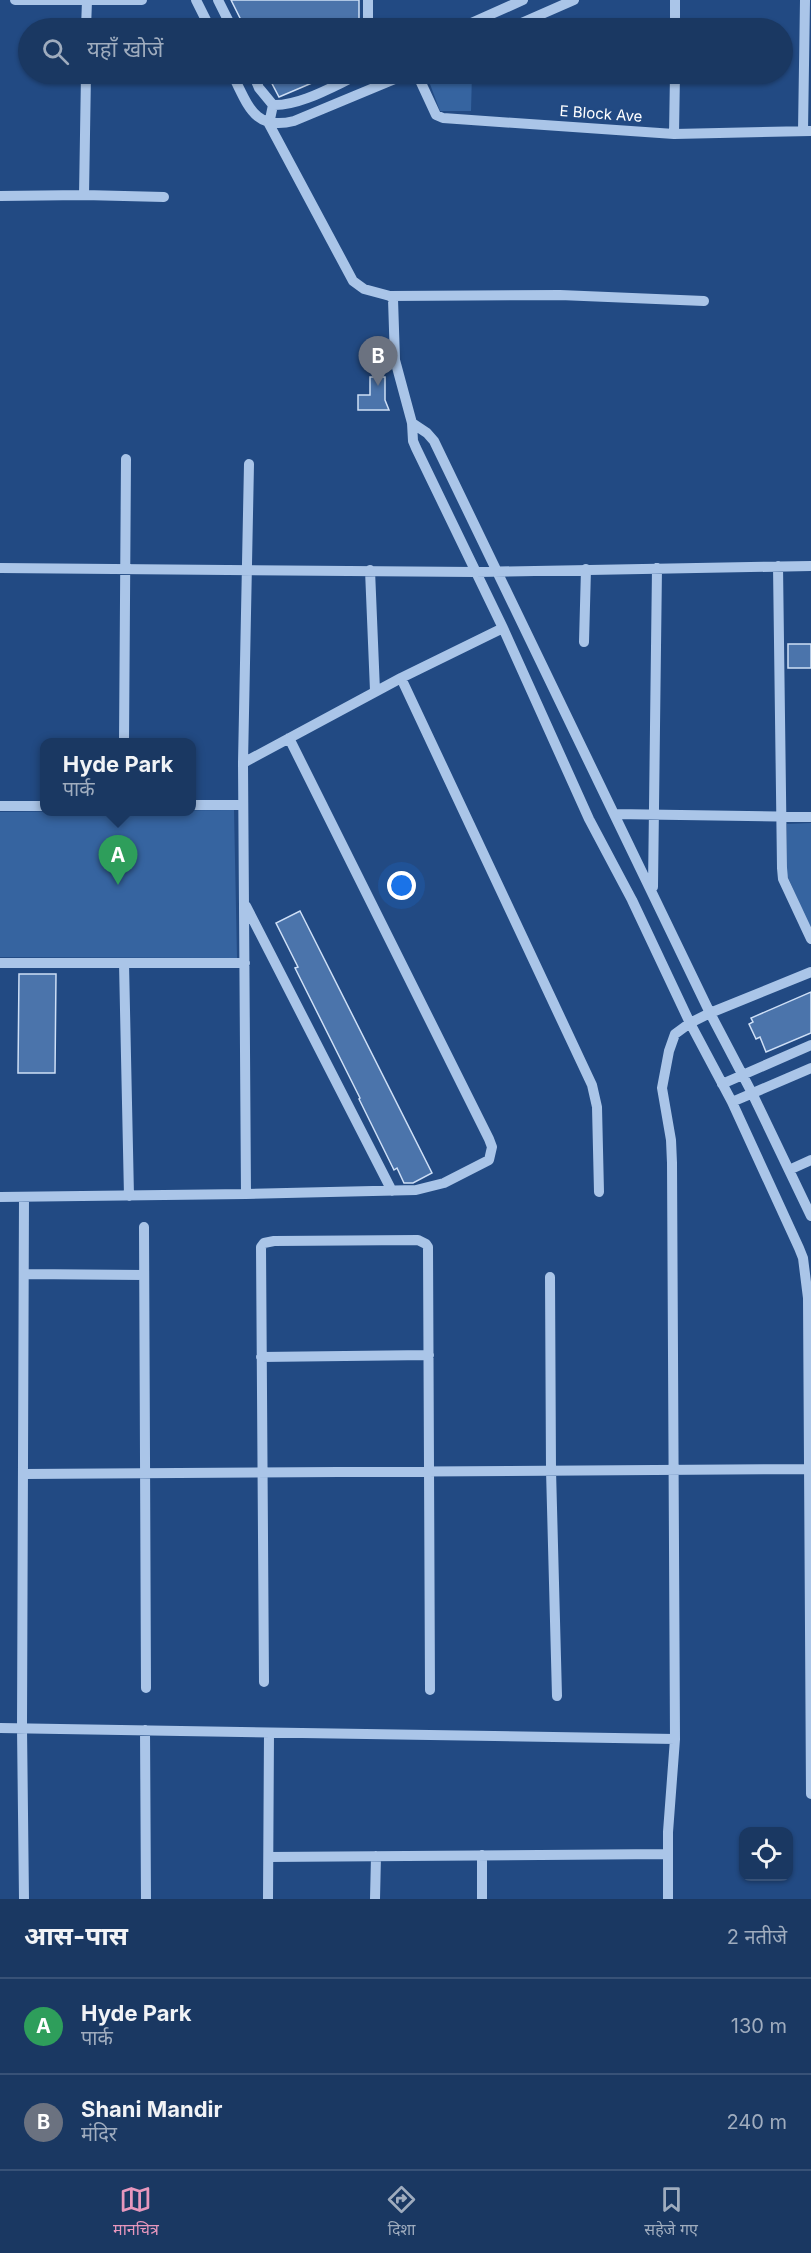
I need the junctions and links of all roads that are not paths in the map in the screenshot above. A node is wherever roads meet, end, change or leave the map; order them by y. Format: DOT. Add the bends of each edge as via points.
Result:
graph roads {
  1 [pos="15,0"];
  2 [pos="142,0"];
  3 [pos="196,0"];
  4 [pos="218,0"];
  5 [pos="368,0"];
  6 [pos="523,0"];
  7 [pos="574,0"];
  8 [pos="675,0"];
  9 [pos="805,0"];
  10 [pos="87,1"];
  11 [pos="86,18"];
  12 [pos="205,18"];
  13 [pos="227,18"];
  14 [pos="368,18"];
  15 [pos="482,18"];
  16 [pos="533,18"];
  17 [pos="675,18"];
  18 [pos="86,84"];
  19 [pos="237,84"];
  20 [pos="257,84"];
  21 [pos="337,84"];
  22 [pos="384,84"];
  23 [pos="422,84"];
  24 [pos="675,84"];
  25 [pos="273,105"];
  26 [pos="269,124"];
  27 [pos="807,131"];
  28 [pos="674,134"];
  29 [pos="84,195"];
  30 [pos="0,196"];
  31 [pos="164,198"];
  32 [pos="390,296"];
  33 [pos="704,301"];
  34 [pos="412,423"];
  35 [pos="126,459"];
  36 [pos="249,464"];
  37 [pos="778,566"];
  38 [pos="811,566"];
  39 [pos="657,567"];
  40 [pos="0,568"];
  41 [pos="126,568"];
  42 [pos="248,569"];
  43 [pos="586,569"];
  44 [pos="370,570"];
  45 [pos="497,571"];
  46 [pos="475,572"];
  47 [pos="503,628"];
  48 [pos="584,642"];
  49 [pos="401,678"];
  50 [pos="375,692"];
  51 [pos="124,738"];
  52 [pos="289,738"];
  53 [pos="243,762"];
  54 [pos="196,805"];
  55 [pos="243,805"];
  56 [pos="0,806"];
  57 [pos="40,806"];
  58 [pos="614,814"];
  59 [pos="655,814"];
  60 [pos="811,817"];
  61 [pos="782,818"];
  62 [pos="653,891"];
  63 [pos="244,903"];
  64 [pos="811,939"];
  65 [pos="0,963"];
  66 [pos="124,963"];
  67 [pos="245,963"];
  68 [pos="811,972"];
  69 [pos="710,1013"];
  70 [pos="690,1023"];
  71 [pos="811,1045"];
  72 [pos="811,1068"];
  73 [pos="742,1074"];
  74 [pos="722,1084"];
  75 [pos="752,1093"];
  76 [pos="732,1102"];
  77 [pos="811,1160"];
  78 [pos="789,1170"];
  79 [pos="392,1191"];
  80 [pos="599,1192"];
  81 [pos="246,1194"];
  82 [pos="129,1196"];
  83 [pos="0,1197"];
  84 [pos="24,1197"];
  85 [pos="808,1204"];
  86 [pos="811,1216"];
  87 [pos="144,1227"];
  88 [pos="24,1274"];
  89 [pos="144,1275"];
  90 [pos="808,1276"];
  91 [pos="550,1277"];
  92 [pos="429,1354"];
  93 [pos="261,1357"];
  94 [pos="810,1469"];
  95 [pos="551,1470"];
  96 [pos="674,1470"];
  97 [pos="430,1471"];
  98 [pos="145,1473"];
  99 [pos="262,1473"];
  100 [pos="24,1474"];
  101 [pos="264,1682"];
  102 [pos="146,1688"];
  103 [pos="430,1690"];
  104 [pos="557,1696"];
  105 [pos="0,1728"];
  106 [pos="22,1728"];
  107 [pos="145,1730"];
  108 [pos="269,1733"];
  109 [pos="675,1739"];
  110 [pos="811,1794"];
  111 [pos="668,1854"];
  112 [pos="482,1855"];
  113 [pos="376,1856"];
  114 [pos="268,1857"];
  115 [pos="24,1899"];
  116 [pos="146,1899"];
  117 [pos="268,1899"];
  118 [pos="375,1899"];
  119 [pos="482,1899"];
  120 [pos="668,1899"];
  1 -- 10 [label="street"];
  2 -- 10 [label="street"];
  3 -- 12 [label="street"];
  4 -- 13 [label="street"];
  5 -- 14 [label="street"];
  6 -- 15 [label="street"];
  7 -- 16 [label="street"];
  8 -- 17 [label="street"];
  9 -- 27 [label="street"];
  10 -- 11 [label="street"];
  18 -- 29 [label="street"];
  19 -- 26 [label="street" via="250,109"];
  20 -- 25 [label="street"];
  21 -- 25 [label="street" via="295,102"];
  22 -- 26 [label="street" via="294,121"];
  23 -- 28 [label="street, E Block Ave" via="436,115 443,118"];
  24 -- 28 [label="street"];
  25 -- 26 [label="street"];
  26 -- 32 [label="street" via="353,281 364,289"];
  27 -- 28 [label="street, E Block Ave"];
  29 -- 30 [label="street"];
  29 -- 31 [label="street"];
  32 -- 33 [label="street" via="560,295"];
  32 -- 34 [label="street" via="395,303 395,360"];
  34 -- 45 [label="street" via="434,441"];
  34 -- 46 [label="street" via="413,441"];
  35 -- 41 [label="street"];
  36 -- 42 [label="street"];
  37 -- 38 [label="street"];
  37 -- 39 [label="street"];
  37 -- 61 [label="street"];
  39 -- 43 [label="street"];
  39 -- 59 [label="street"];
  40 -- 41 [label="street"];
  41 -- 42 [label="street"];
  41 -- 51 [label="street"];
  42 -- 44 [label="street"];
  42 -- 53 [label="street"];
  43 -- 45 [label="street"];
  43 -- 48 [label="street"];
  44 -- 46 [label="street"];
  44 -- 50 [label="street"];
  45 -- 46 [label="street"];
  45 -- 58 [label="street"];
  46 -- 47 [label="street"];
  47 -- 49 [label="street"];
  47 -- 70 [label="street" via="589,819"];
  49 -- 50 [label="street"];
  49 -- 80 [label="street" via="592,1085 597,1107"];
  50 -- 52 [label="street"];
  52 -- 53 [label="street"];
  52 -- 79 [label="street" via="492,1147 489,1160 444,1183"];
  53 -- 55 [label="street"];
  54 -- 55 [label="street"];
  55 -- 63 [label="street"];
  56 -- 57 [label="street"];
  58 -- 59 [label="street"];
  58 -- 62 [label="street"];
  59 -- 61 [label="street"];
  59 -- 62 [label="street"];
  60 -- 61 [label="street"];
  61 -- 64 [label="street" via="783,879"];
  62 -- 69 [label="street"];
  63 -- 67 [label="street"];
  63 -- 79 [label="street"];
  65 -- 66 [label="street"];
  66 -- 67 [label="street"];
  66 -- 82 [label="street"];
  67 -- 81 [label="street"];
  68 -- 69 [label="street"];
  69 -- 70 [label="street"];
  69 -- 73 [label="street"];
  70 -- 74 [label="street"];
  70 -- 96 [label="street" via="675,1034 662,1088 672,1163"];
  71 -- 73 [label="street"];
  72 -- 75 [label="street"];
  73 -- 74 [label="street"];
  73 -- 75 [label="street"];
  74 -- 76 [label="street"];
  75 -- 76 [label="street"];
  75 -- 78 [label="street"];
  76 -- 90 [label="street"];
  77 -- 78 [label="street"];
  78 -- 85 [label="street"];
  79 -- 81 [label="street"];
  81 -- 82 [label="street"];
  82 -- 84 [label="street"];
  83 -- 84 [label="street"];
  84 -- 88 [label="street"];
  85 -- 86 [label="street"];
  87 -- 89 [label="street"];
  88 -- 89 [label="street"];
  88 -- 100 [label="street"];
  89 -- 98 [label="street"];
  90 -- 94 [label="street"];
  91 -- 95 [label="street"];
  92 -- 93 [label="street"];
  92 -- 93 [label="street" via="426,1244 418,1240 274,1241 264,1243 260,1253"];
  92 -- 97 [label="street"];
  93 -- 99 [label="street"];
  94 -- 96 [label="street"];
  94 -- 110 [label="street"];
  95 -- 96 [label="street"];
  95 -- 97 [label="street"];
  95 -- 104 [label="street"];
  96 -- 109 [label="street"];
  97 -- 99 [label="street"];
  97 -- 103 [label="street"];
  98 -- 99 [label="street"];
  98 -- 100 [label="street"];
  98 -- 102 [label="street"];
  99 -- 101 [label="street"];
  100 -- 106 [label="street"];
  105 -- 106 [label="street"];
  106 -- 107 [label="street"];
  106 -- 115 [label="street"];
  107 -- 108 [label="street"];
  107 -- 116 [label="street"];
  108 -- 109 [label="street"];
  108 -- 114 [label="street"];
  109 -- 111 [label="street"];
  111 -- 112 [label="street"];
  111 -- 120 [label="street"];
  112 -- 113 [label="street"];
  112 -- 119 [label="street"];
  113 -- 114 [label="street"];
  113 -- 118 [label="street"];
  114 -- 117 [label="street"];
}
